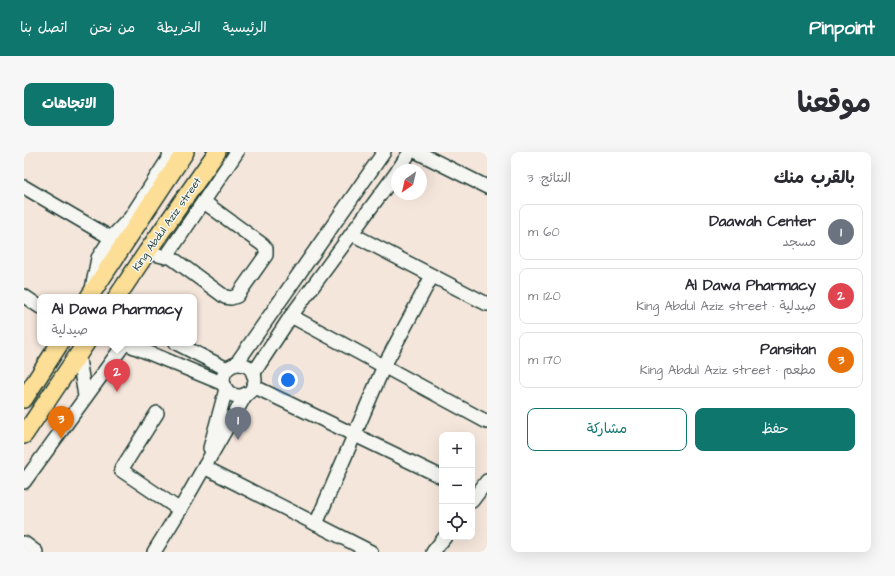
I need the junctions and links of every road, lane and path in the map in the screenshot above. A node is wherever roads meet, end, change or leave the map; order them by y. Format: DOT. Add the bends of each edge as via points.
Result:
graph roads {
  1 [pos="174,152"];
  2 [pos="217,152"];
  3 [pos="237,152"];
  4 [pos="384,152"];
  5 [pos="410,152"];
  6 [pos="417,152"];
  7 [pos="402,164"];
  8 [pos="391,181"];
  9 [pos="24,187"];
  10 [pos="487,187"];
  11 [pos="204,202"];
  12 [pos="352,234"];
  13 [pos="111,238"];
  14 [pos="147,252"];
  15 [pos="168,255"];
  16 [pos="432,276"];
  17 [pos="90,294"];
  18 [pos="91,294"];
  19 [pos="120,294"];
  20 [pos="24,296"];
  21 [pos="487,304"];
  22 [pos="37,305"];
  23 [pos="291,316"];
  24 [pos="58,346"];
  25 [pos="123,346"];
  26 [pos="132,346"];
  27 [pos="183,346"];
  28 [pos="82,348"];
  29 [pos="231,366"];
  30 [pos="384,366"];
  31 [pos="251,384"];
  32 [pos="225,387"];
  33 [pos="85,396"];
  34 [pos="24,399"];
  35 [pos="157,413"];
  36 [pos="487,422"];
  37 [pos="355,434"];
  38 [pos="24,435"];
  39 [pos="204,467"];
  40 [pos="439,476"];
  41 [pos="487,481"];
  42 [pos="24,482"];
  43 [pos="477,496"];
  44 [pos="180,510"];
  45 [pos="316,524"];
  46 [pos="443,540"];
  47 [pos="24,543"];
  48 [pos="36,552"];
  49 [pos="154,552"];
  50 [pos="371,552"];
  51 [pos="433,552"];
  1 -- 13 [label="street" via="130,218"];
  1 -- 18 [label="main road"];
  2 -- 14 [label="main road, King Abdul Aziz street"];
  3 -- 11 [label="street"];
  4 -- 29 [label="street"];
  5 -- 7 [label="street"];
  6 -- 10 [label="street"];
  8 -- 12 [label="street"];
  9 -- 13 [label="street"];
  11 -- 15 [label="street"];
  11 -- 15 [label="street" via="263,245 266,255 237,296 231,298 225,297"];
  12 -- 16 [label="street"];
  12 -- 23 [label="street"];
  13 -- 17 [label="street" via="98,258"];
  14 -- 15 [label="street" via="166,257"];
  14 -- 19 [label="main road, King Abdul Aziz street"];
  16 -- 21 [label="street"];
  16 -- 30 [label="street"];
  20 -- 22 [label="street"];
  23 -- 30 [label="street"];
  23 -- 31 [label="street"];
  24 -- 34 [label="main road"];
  25 -- 33 [label="street"];
  26 -- 32 [label="street"];
  27 -- 29 [label="street"];
  28 -- 33 [label="street"];
  28 -- 38 [label="main road"];
  29 -- 31 [label="street" via="246,366"];
  29 -- 32 [label="street" via="224,374"];
  30 -- 36 [label="street"];
  30 -- 37 [label="street"];
  31 -- 32 [label="street" via="235,395"];
  31 -- 37 [label="street"];
  31 -- 39 [label="street"];
  32 -- 39 [label="street"];
  33 -- 42 [label="street"];
  35 -- 44 [label="street" via="121,470"];
  37 -- 40 [label="street"];
  37 -- 45 [label="street"];
  39 -- 44 [label="street"];
  39 -- 45 [label="street"];
  41 -- 43 [label="street"];
  44 -- 49 [label="street"];
  45 -- 50 [label="street"];
  46 -- 51 [label="street"];
  47 -- 48 [label="street"];
}
